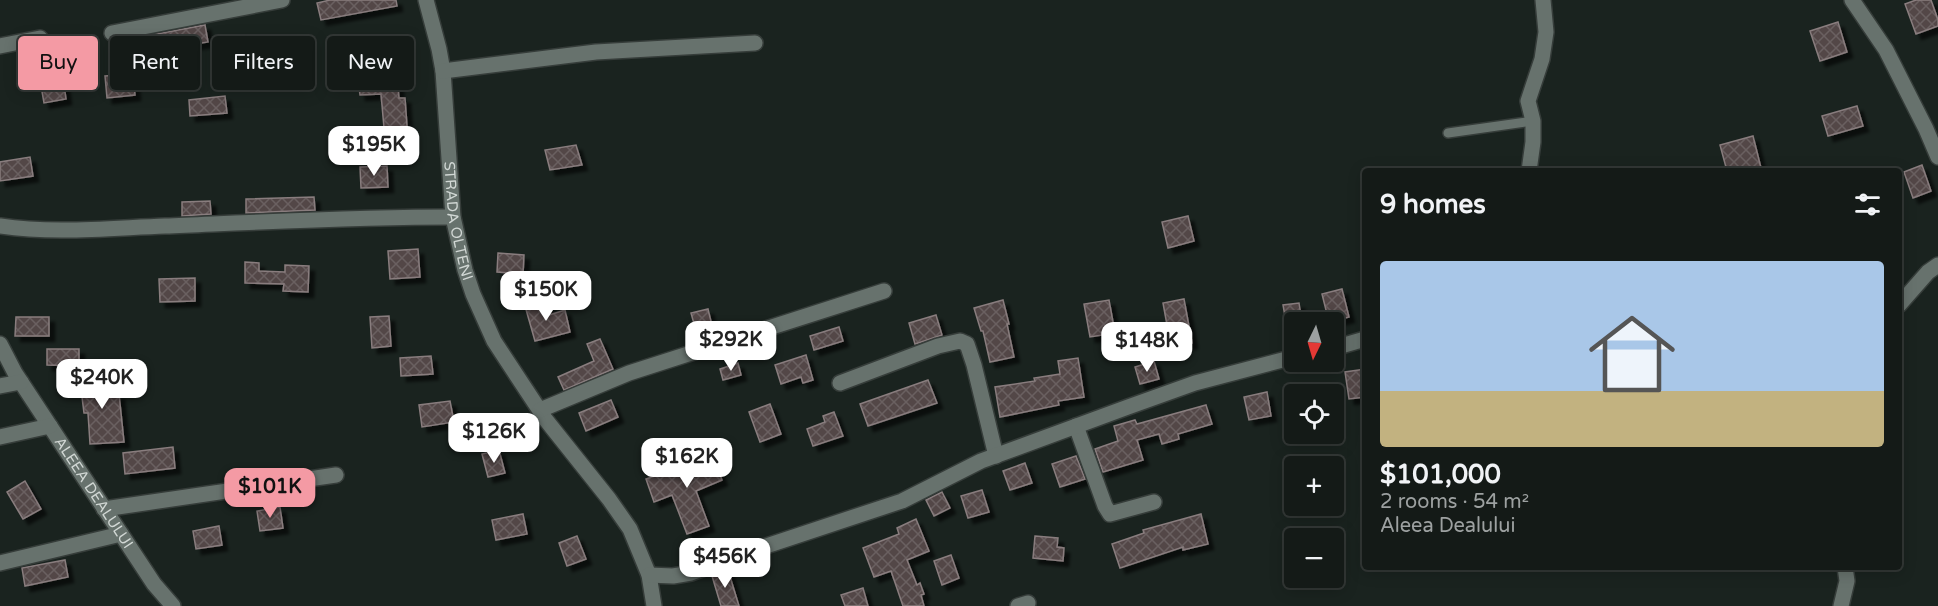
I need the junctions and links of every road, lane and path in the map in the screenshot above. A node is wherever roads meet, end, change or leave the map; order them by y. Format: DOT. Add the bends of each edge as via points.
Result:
graph roads {
  1 [pos="282,0"];
  2 [pos="426,0"];
  3 [pos="1543,0"];
  4 [pos="1852,0"];
  5 [pos="112,33"];
  6 [pos="18,42"];
  7 [pos="755,43"];
  8 [pos="0,46"];
  9 [pos="443,71"];
  10 [pos="1533,121"];
  11 [pos="1448,133"];
  12 [pos="1938,158"];
  13 [pos="1529,168"];
  14 [pos="453,217"];
  15 [pos="0,226"];
  16 [pos="1938,265"];
  17 [pos="884,291"];
  18 [pos="1902,302"];
  19 [pos="1362,340"];
  20 [pos="0,344"];
  21 [pos="1344,345"];
  22 [pos="1284,360"];
  23 [pos="21,382"];
  24 [pos="840,383"];
  25 [pos="0,386"];
  26 [pos="540,410"];
  27 [pos="50,426"];
  28 [pos="1076,426"];
  29 [pos="0,437"];
  30 [pos="996,456"];
  31 [pos="336,475"];
  32 [pos="1154,502"];
  33 [pos="104,508"];
  34 [pos="120,534"];
  35 [pos="0,563"];
  36 [pos="1845,570"];
  37 [pos="649,575"];
  38 [pos="174,606"];
  39 [pos="654,606"];
  40 [pos="1841,606"];
  1 -- 5 [label="street"];
  2 -- 9 [label="street, STRADA OLTENI"];
  3 -- 10 [label="street" via="1546,32 1542,59 1528,101"];
  4 -- 12 [label="street" via="1886,50"];
  6 -- 8 [label="street"];
  7 -- 9 [label="street" via="596,52"];
  9 -- 14 [label="street, STRADA OLTENI"];
  10 -- 11 [label="lane"];
  10 -- 13 [label="street"];
  14 -- 15 [label="street" via="104,228"];
  14 -- 26 [label="street, STRADA OLTENI" via="465,270 494,341"];
  16 -- 18 [label="street"];
  17 -- 26 [label="street" via="629,373"];
  19 -- 21 [label="street"];
  20 -- 23 [label="street, ALEEA DEALULUI"];
  22 -- 28 [label="street" via="1196,383"];
  23 -- 25 [label="street"];
  23 -- 27 [label="street, ALEEA DEALULUI"];
  24 -- 30 [label="street" via="938,346 960,341 967,344"];
  26 -- 37 [label="street, STRADA OLTENI" via="630,528"];
  27 -- 29 [label="street"];
  27 -- 33 [label="street, ALEEA DEALULUI"];
  28 -- 30 [label="street"];
  28 -- 32 [label="street" via="1110,514"];
  30 -- 37 [label="street" via="902,501 691,573"];
  31 -- 33 [label="street"];
  33 -- 34 [label="street, ALEEA DEALULUI"];
  34 -- 35 [label="street"];
  34 -- 38 [label="street, ALEEA DEALULUI"];
  36 -- 40 [label="street"];
  37 -- 39 [label="street, STRADA OLTENI"];
}
